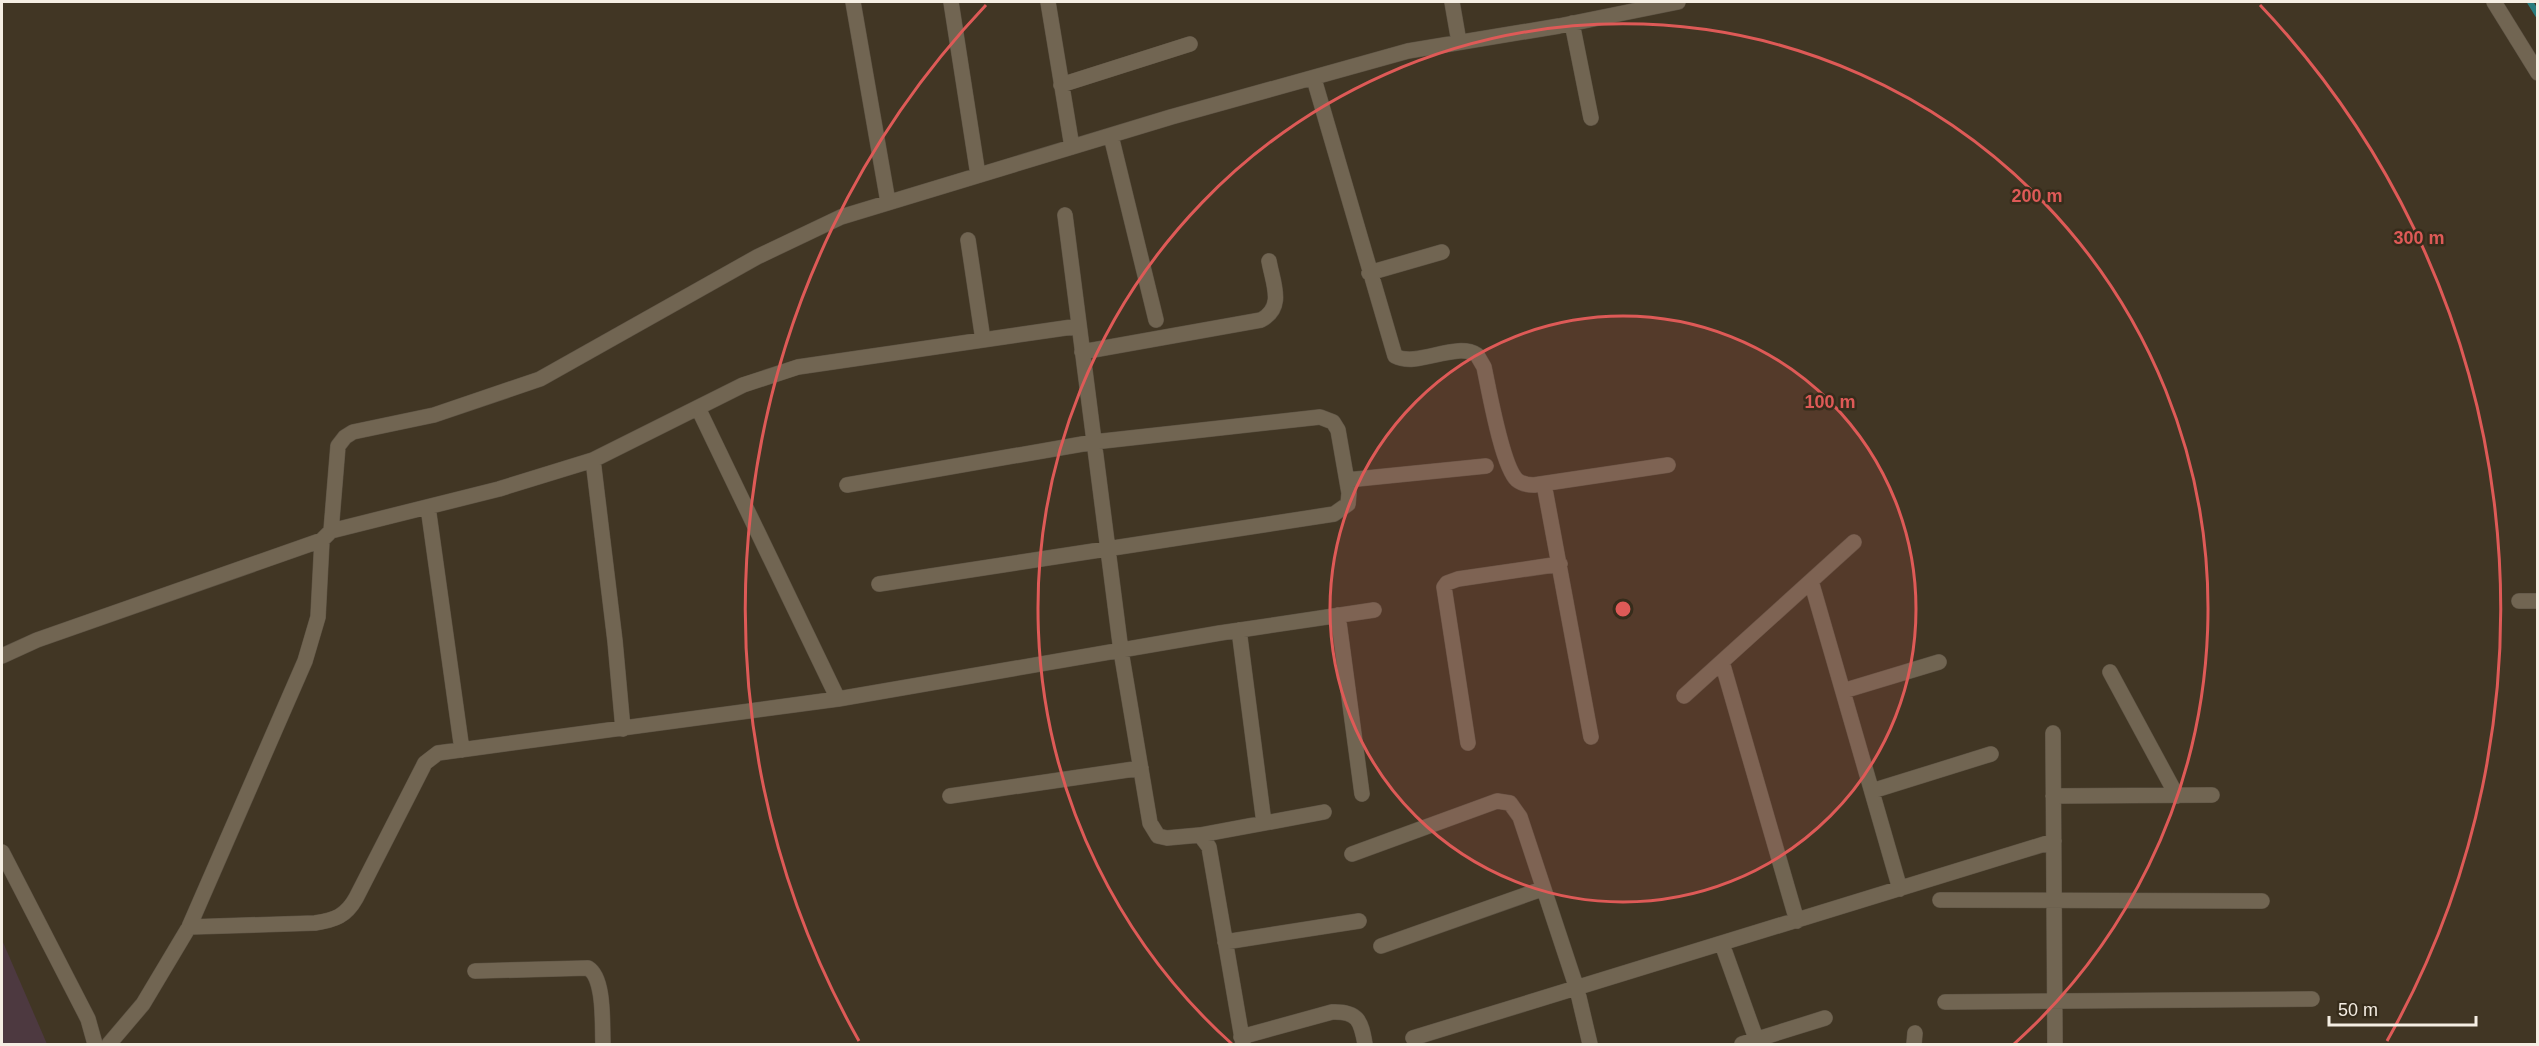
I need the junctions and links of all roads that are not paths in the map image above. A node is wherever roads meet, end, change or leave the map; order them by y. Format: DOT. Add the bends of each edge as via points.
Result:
graph roads {
  1 [pos="853,2"];
  2 [pos="951,2"];
  3 [pos="1048,2"];
  4 [pos="1452,2"];
  5 [pos="1678,2"];
  6 [pos="2494,2"];
  7 [pos="1628,7"];
  8 [pos="1572,23"];
  9 [pos="1459,42"];
  10 [pos="1190,44"];
  11 [pos="2538,73"];
  12 [pos="1314,79"];
  13 [pos="1061,85"];
  14 [pos="1592,118"];
  15 [pos="1111,136"];
  16 [pos="1072,147"];
  17 [pos="978,175"];
  18 [pos="888,202"];
  19 [pos="1065,215"];
  20 [pos="968,240"];
  21 [pos="1442,252"];
  22 [pos="1269,261"];
  23 [pos="1369,273"];
  24 [pos="1156,320"];
  25 [pos="1079,326"];
  26 [pos="983,340"];
  27 [pos="1082,352"];
  28 [pos="698,408"];
  29 [pos="1094,442"];
  30 [pos="593,460"];
  31 [pos="1668,465"];
  32 [pos="1486,466"];
  33 [pos="1347,480"];
  34 [pos="1544,484"];
  35 [pos="848,485"];
  36 [pos="428,507"];
  37 [pos="327,536"];
  38 [pos="1854,542"];
  39 [pos="1109,548"];
  40 [pos="1560,564"];
  41 [pos="1811,581"];
  42 [pos="879,584"];
  43 [pos="2519,601"];
  44 [pos="2538,601"];
  45 [pos="1374,610"];
  46 [pos="1338,615"];
  47 [pos="1239,630"];
  48 [pos="1121,651"];
  49 [pos="2,656"];
  50 [pos="1722,662"];
  51 [pos="1939,662"];
  52 [pos="2110,672"];
  53 [pos="1843,691"];
  54 [pos="1684,696"];
  55 [pos="838,699"];
  56 [pos="623,729"];
  57 [pos="2053,733"];
  58 [pos="1591,736"];
  59 [pos="1468,743"];
  60 [pos="462,750"];
  61 [pos="1991,753"];
  62 [pos="1141,768"];
  63 [pos="1872,791"];
  64 [pos="1362,794"];
  65 [pos="2212,795"];
  66 [pos="950,796"];
  67 [pos="2053,796"];
  68 [pos="2177,796"];
  69 [pos="1324,812"];
  70 [pos="1263,823"];
  71 [pos="1200,835"];
  72 [pos="2054,841"];
  73 [pos="2,852"];
  74 [pos="1352,854"];
  75 [pos="1542,889"];
  76 [pos="1900,889"];
  77 [pos="2054,899"];
  78 [pos="1940,900"];
  79 [pos="2262,901"];
  80 [pos="1359,921"];
  81 [pos="1797,921"];
  82 [pos="189,927"];
  83 [pos="1226,942"];
  84 [pos="1722,944"];
  85 [pos="1381,946"];
  86 [pos="476,971"];
  87 [pos="1577,989"];
  88 [pos="2312,999"];
  89 [pos="2055,1001"];
  90 [pos="1945,1002"];
  91 [pos="1825,1018"];
  92 [pos="1413,1038"];
  93 [pos="1242,1041"];
  94 [pos="1752,1043"];
  95 [pos="95,1044"];
  96 [pos="109,1044"];
  97 [pos="603,1044"];
  98 [pos="1365,1044"];
  99 [pos="1590,1044"];
  100 [pos="2055,1044"];
  1 -- 18 [label="street"];
  2 -- 17 [label="street"];
  3 -- 13 [label="street"];
  4 -- 9 [label="street"];
  5 -- 7 [label="street"];
  6 -- 11 [label="street"];
  7 -- 8 [label="street"];
  8 -- 9 [label="street"];
  8 -- 14 [label="street"];
  9 -- 12 [label="street" via="1408,51"];
  10 -- 13 [label="street"];
  12 -- 15 [label="street"];
  12 -- 23 [label="street"];
  13 -- 16 [label="street"];
  15 -- 16 [label="street"];
  15 -- 24 [label="street"];
  16 -- 17 [label="street"];
  17 -- 18 [label="street"];
  18 -- 37 [label="street" via="796,237 540,379 455,409 349,434 338,446"];
  19 -- 25 [label="street"];
  20 -- 26 [label="street"];
  21 -- 23 [label="street"];
  22 -- 27 [label="street" via="1276,305 1261,320"];
  23 -- 34 [label="street" via="1395,356 1407,359 1464,351 1477,355 1484,367 1510,471 1524,484"];
  25 -- 26 [label="street"];
  25 -- 27 [label="street"];
  26 -- 28 [label="street" via="798,367 743,385"];
  27 -- 29 [label="street"];
  28 -- 30 [label="street"];
  28 -- 55 [label="street"];
  29 -- 33 [label="street" via="1320,417 1333,422 1338,430"];
  29 -- 35 [label="street"];
  29 -- 39 [label="street"];
  30 -- 36 [label="street"];
  30 -- 56 [label="street"];
  31 -- 34 [label="street"];
  32 -- 33 [label="street"];
  33 -- 39 [label="street" via="1348,504 1334,514"];
  34 -- 40 [label="street"];
  36 -- 37 [label="street"];
  36 -- 60 [label="street"];
  37 -- 49 [label="street" via="45,636"];
  37 -- 82 [label="street" via="318,617 305,661"];
  38 -- 41 [label="street"];
  39 -- 42 [label="street"];
  39 -- 48 [label="street"];
  40 -- 58 [label="street"];
  40 -- 59 [label="street" via="1458,579 1444,587"];
  41 -- 50 [label="street"];
  41 -- 53 [label="street"];
  43 -- 44 [label="street"];
  45 -- 46 [label="street"];
  46 -- 47 [label="street"];
  46 -- 64 [label="street"];
  47 -- 48 [label="street"];
  47 -- 70 [label="street"];
  48 -- 55 [label="street"];
  48 -- 62 [label="street"];
  50 -- 54 [label="street"];
  50 -- 81 [label="street"];
  51 -- 53 [label="street"];
  52 -- 68 [label="street"];
  53 -- 63 [label="street"];
  55 -- 56 [label="street"];
  56 -- 60 [label="street"];
  57 -- 67 [label="street"];
  60 -- 82 [label="street" via="438,753 425,763 344,915 315,923"];
  61 -- 63 [label="street"];
  62 -- 66 [label="street"];
  62 -- 71 [label="street" via="1154,831 1167,838"];
  63 -- 76 [label="street"];
  65 -- 68 [label="street"];
  67 -- 68 [label="street"];
  67 -- 72 [label="street"];
  69 -- 70 [label="street"];
  70 -- 71 [label="street"];
  71 -- 83 [label="street" via="1209,847"];
  72 -- 76 [label="street"];
  72 -- 77 [label="street"];
  73 -- 95 [label="street" via="88,1019"];
  74 -- 75 [label="street" via="1504,800 1516,808 1520,817"];
  75 -- 85 [label="street"];
  75 -- 87 [label="street"];
  76 -- 81 [label="street"];
  77 -- 78 [label="street"];
  77 -- 79 [label="street"];
  77 -- 89 [label="street"];
  80 -- 83 [label="street"];
  81 -- 84 [label="street"];
  82 -- 96 [label="street" via="143,1004"];
  83 -- 93 [label="street"];
  84 -- 87 [label="street"];
  84 -- 94 [label="street"];
  86 -- 97 [label="street" via="588,968 599,987"];
  87 -- 92 [label="street"];
  87 -- 99 [label="street"];
  88 -- 89 [label="street"];
  89 -- 90 [label="street"];
  89 -- 100 [label="street"];
  91 -- 94 [label="street"];
  93 -- 98 [label="street" via="1345,1011 1359,1021"];
}
